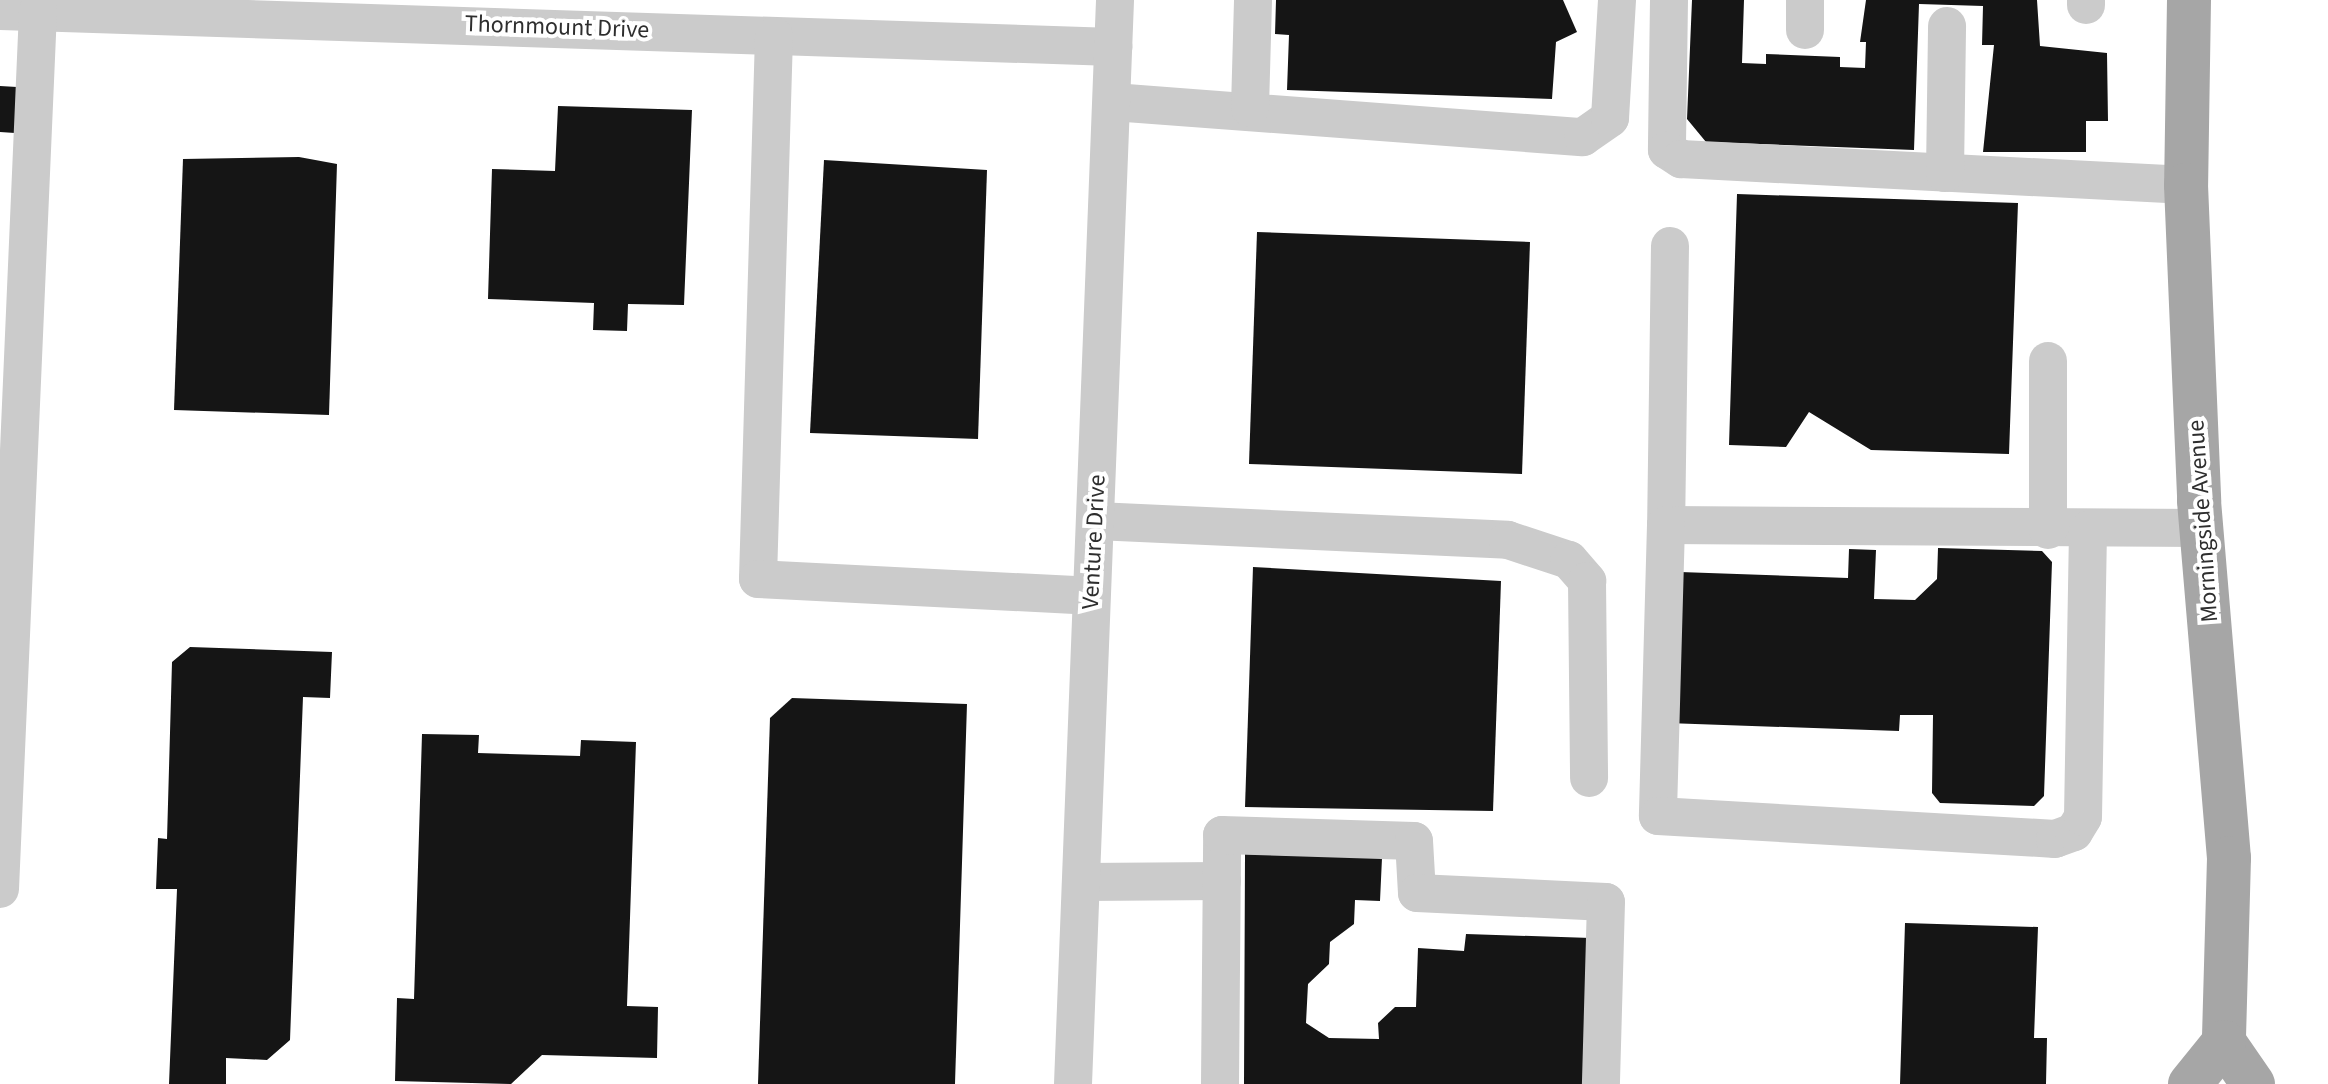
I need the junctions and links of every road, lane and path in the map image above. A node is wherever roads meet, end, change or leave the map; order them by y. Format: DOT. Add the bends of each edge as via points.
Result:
graph roads {
  1 [pos="1115,0"];
  2 [pos="1253,0"];
  3 [pos="1617,0"];
  4 [pos="1669,0"];
  5 [pos="2189,0"];
  6 [pos="199,8"];
  7 [pos="0,11"];
  8 [pos="38,11"];
  9 [pos="1947,26"];
  10 [pos="774,36"];
  11 [pos="1113,47"];
  12 [pos="1113,102"];
  13 [pos="1250,108"];
  14 [pos="1945,173"];
  15 [pos="2186,185"];
  16 [pos="1670,246"];
  17 [pos="2048,361"];
  18 [pos="1096,521"];
  19 [pos="1666,525"];
  20 [pos="2201,528"];
  21 [pos="2048,530"];
  22 [pos="2088,530"];
  23 [pos="1090,596"];
  24 [pos="1589,778"];
  25 [pos="1222,881"];
  26 [pos="1083,882"];
  27 [pos="0,889"];
  28 [pos="2224,1042"];
  29 [pos="1073,1084"];
  30 [pos="1220,1084"];
  31 [pos="1601,1084"];
  32 [pos="2190,1084"];
  33 [pos="2253,1084"];
  1 -- 11 [label="street, Venture Drive"];
  2 -- 13 [label="street"];
  3 -- 13 [label="street" via="1610,118 1583,137"];
  4 -- 14 [label="street" via="1667,150 1681,159"];
  5 -- 15 [label="main road, Morningside Avenue"];
  6 -- 8 [label="street, Thornmount Drive"];
  6 -- 10 [label="street, Thornmount Drive"];
  7 -- 8 [label="street, Thornmount Drive"];
  8 -- 27 [label="street"];
  9 -- 14 [label="street"];
  10 -- 11 [label="street, Thornmount Drive"];
  10 -- 23 [label="street" via="758,579"];
  11 -- 12 [label="street, Venture Drive"];
  12 -- 13 [label="street"];
  12 -- 18 [label="street, Venture Drive"];
  14 -- 15 [label="street"];
  15 -- 20 [label="main road, Morningside Avenue"];
  16 -- 19 [label="street"];
  17 -- 21 [label="street"];
  18 -- 23 [label="street, Venture Drive"];
  18 -- 24 [label="street" via="1508,540 1569,560 1587,581"];
  19 -- 21 [label="street"];
  19 -- 22 [label="street" via="1658,816 2055,839 2074,832 2083,817"];
  20 -- 22 [label="street"];
  20 -- 28 [label="main road, Morningside Avenue" via="2229,858"];
  21 -- 22 [label="street"];
  23 -- 26 [label="street, Venture Drive"];
  25 -- 26 [label="street"];
  25 -- 30 [label="street"];
  25 -- 31 [label="street" via="1222,835 1414,841 1417,893 1606,902"];
  26 -- 29 [label="street, Venture Drive"];
  28 -- 32 [label="main road"];
  28 -- 33 [label="main road"];
}
